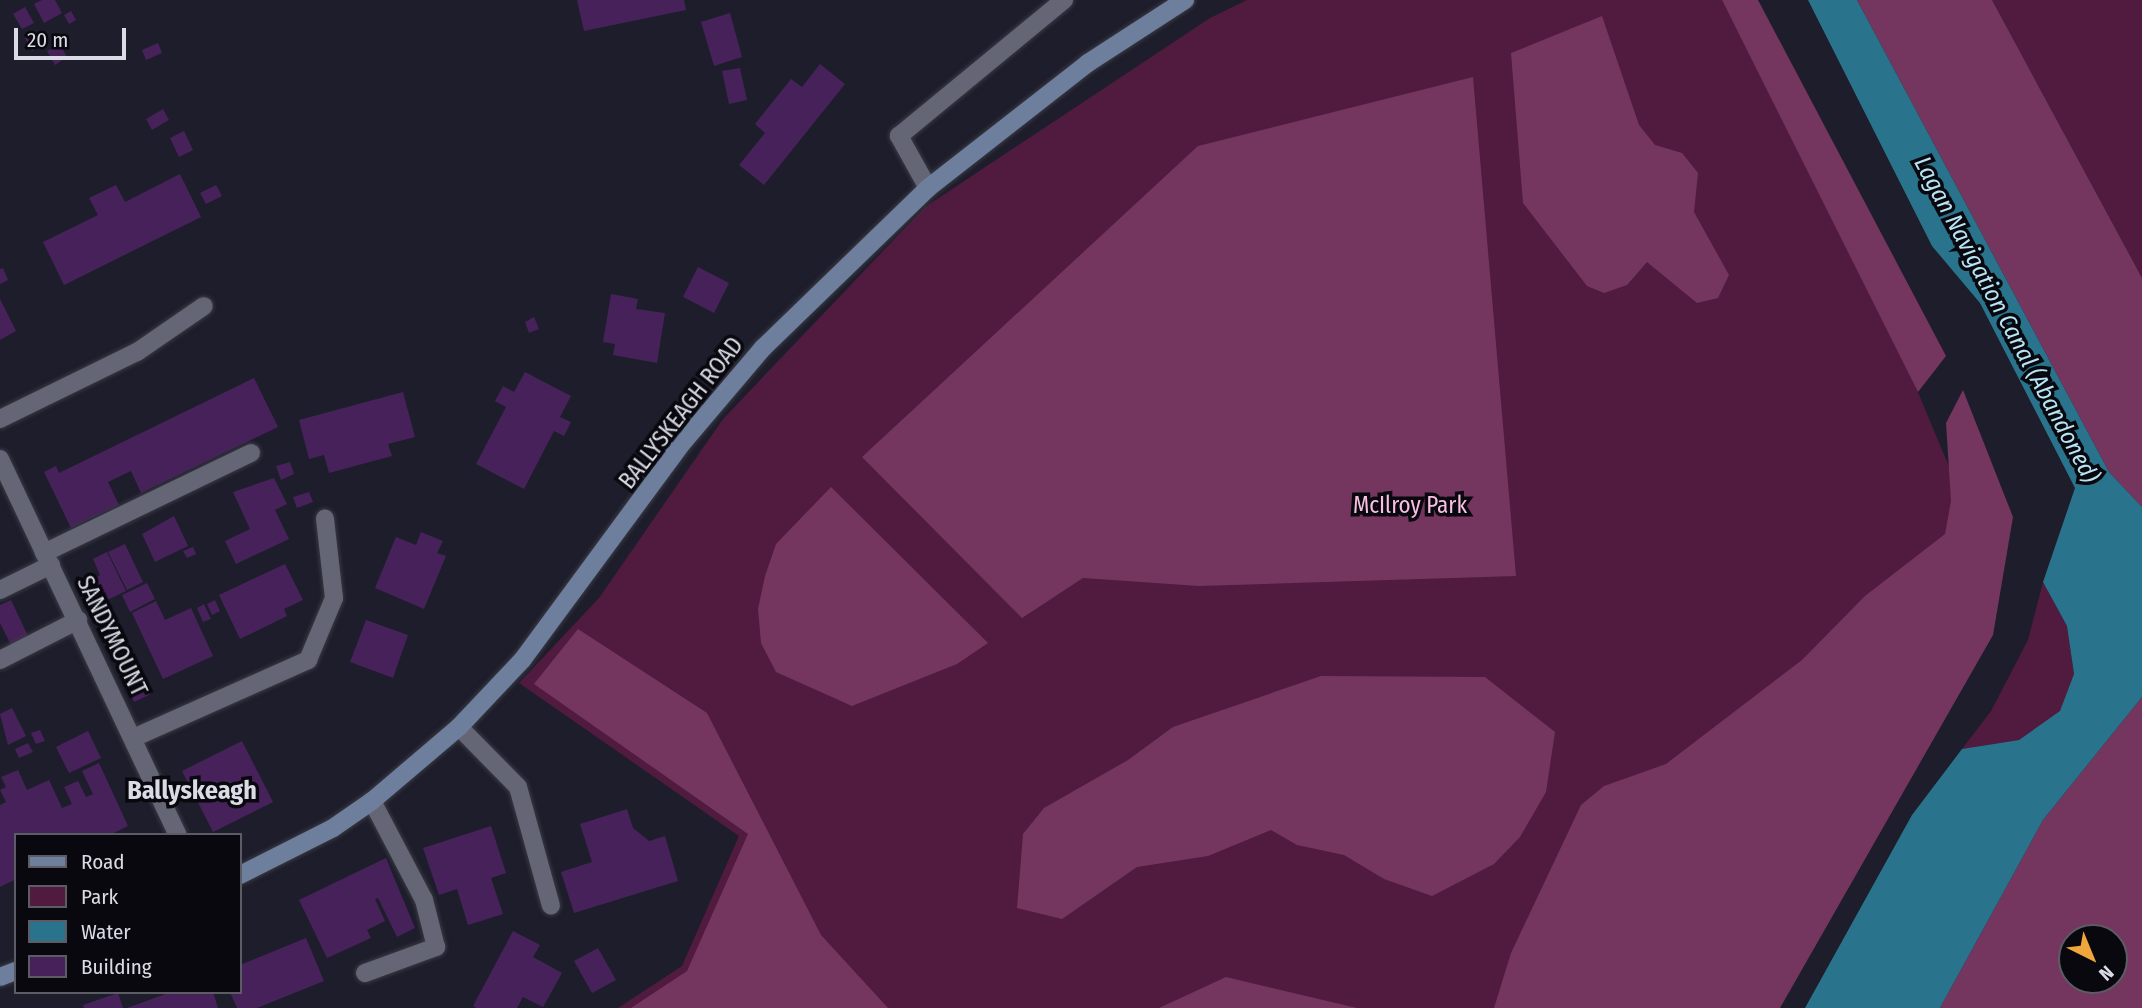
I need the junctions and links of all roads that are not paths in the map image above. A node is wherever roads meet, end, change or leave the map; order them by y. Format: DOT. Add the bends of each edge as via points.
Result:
graph roads {
  1 [pos="1064,0"];
  2 [pos="1176,3"];
  3 [pos="928,188"];
  4 [pos="204,306"];
  5 [pos="0,419"];
  6 [pos="251,453"];
  7 [pos="0,459"];
  8 [pos="325,519"];
  9 [pos="47,559"];
  10 [pos="0,590"];
  11 [pos="78,620"];
  12 [pos="0,660"];
  13 [pos="459,727"];
  14 [pos="134,738"];
  15 [pos="372,801"];
  16 [pos="177,833"];
  17 [pos="242,875"];
  18 [pos="551,906"];
  19 [pos="365,973"];
  1 -- 3 [label="street" via="899,136"];
  2 -- 3 [label="main road, BALLYSKEAGH ROAD" via="1088,63"];
  3 -- 13 [label="main road, BALLYSKEAGH ROAD" via="762,348 684,440 523,659"];
  4 -- 5 [label="street" via="137,352"];
  6 -- 9 [label="street"];
  7 -- 9 [label="street, SANDYMOUNT"];
  8 -- 14 [label="street" via="334,598 307,660"];
  9 -- 10 [label="street"];
  9 -- 11 [label="street, SANDYMOUNT"];
  11 -- 12 [label="street"];
  11 -- 14 [label="street, SANDYMOUNT"];
  13 -- 15 [label="main road, BALLYSKEAGH ROAD"];
  13 -- 18 [label="street" via="518,788"];
  14 -- 16 [label="street, SANDYMOUNT"];
  15 -- 17 [label="main road, BALLYSKEAGH ROAD" via="333,828"];
  15 -- 19 [label="street" via="424,900 436,947"];
}
